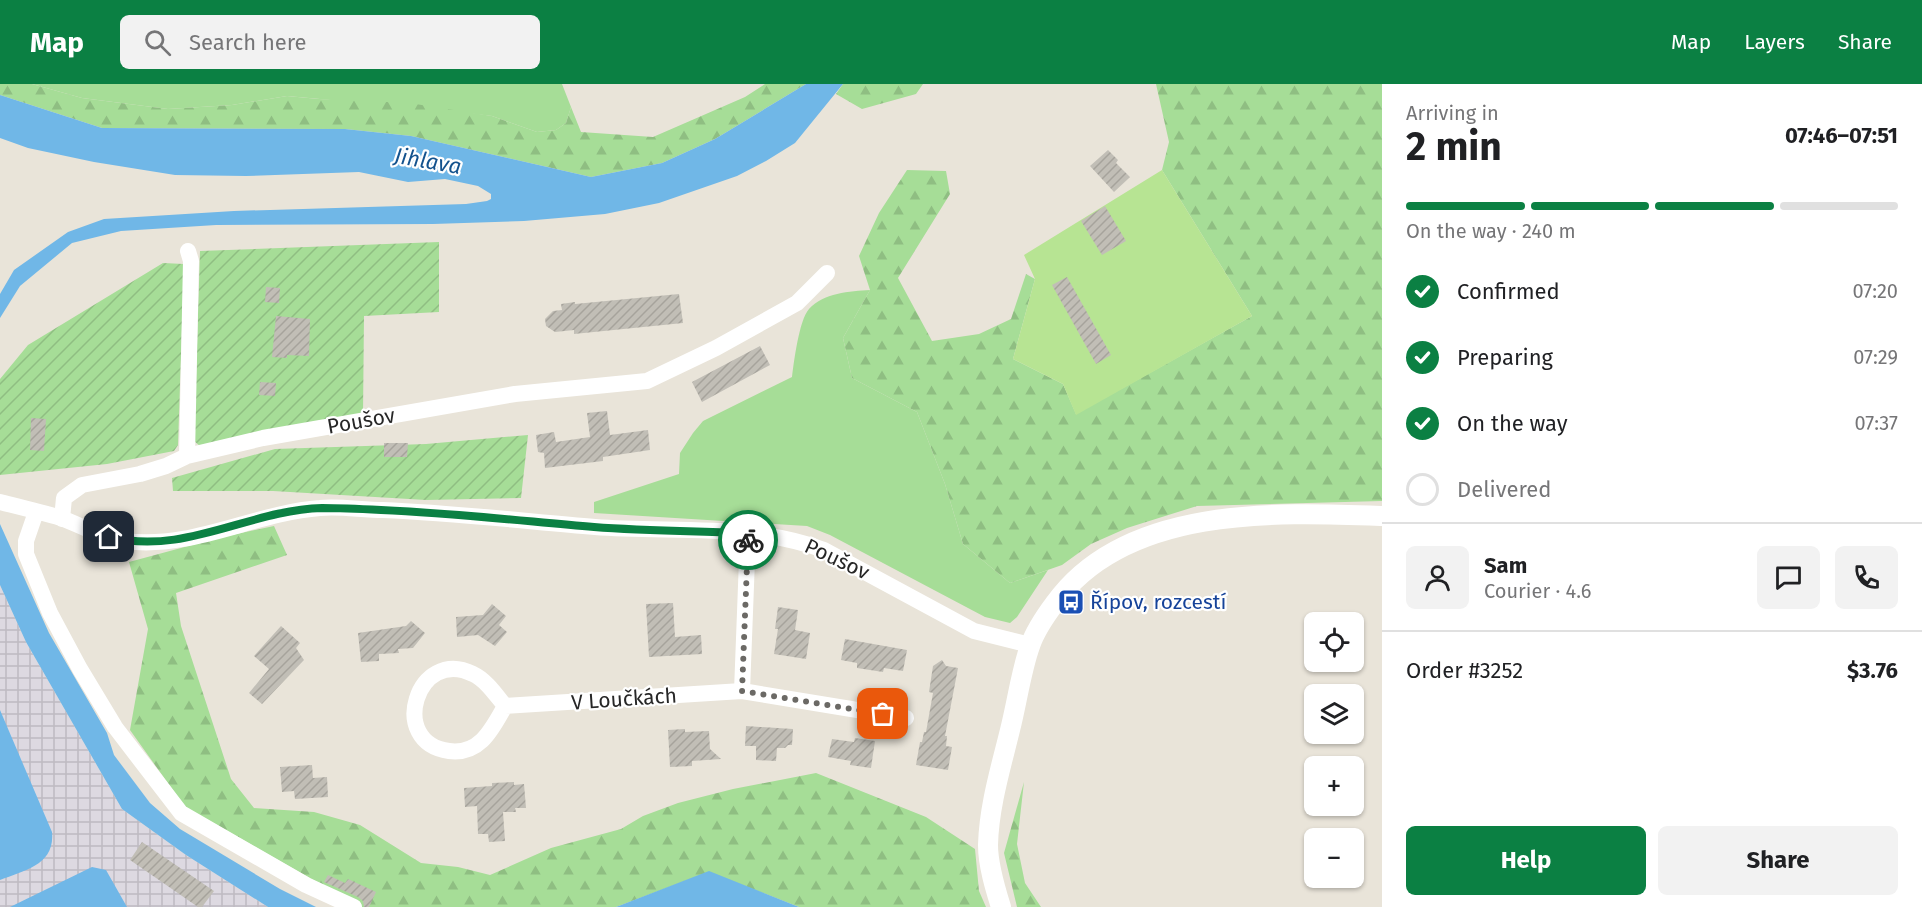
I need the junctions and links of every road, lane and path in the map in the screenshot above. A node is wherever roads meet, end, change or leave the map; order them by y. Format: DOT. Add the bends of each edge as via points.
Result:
graph roads {
  1 [pos="188,251"];
  2 [pos="827,273"];
  3 [pos="187,456"];
  4 [pos="0,502"];
  5 [pos="36,512"];
  6 [pos="1382,516"];
  7 [pos="62,519"];
  8 [pos="748,533"];
  9 [pos="1030,645"];
  10 [pos="742,691"];
  11 [pos="505,706"];
  12 [pos="906,718"];
  13 [pos="354,907"];
  14 [pos="1001,907"];
  1 -- 3 [label="street" via="191,261"];
  2 -- 3 [label="street, Poušov" via="796,303 717,348 647,381 516,394 263,438"];
  3 -- 7 [label="street, Poušov" via="140,474 82,485 64,498"];
  4 -- 5 [label="street, Poušov"];
  5 -- 7 [label="street, Poušov"];
  5 -- 13 [label="street" via="26,541 26,554 50,613 115,727 181,813 306,885"];
  6 -- 9 [label="street" via="1301,513 1248,517 1139,537 1076,578 1048,613"];
  7 -- 8 [label="street, Poušov" via="94,534 124,541 162,543 271,515 321,508"];
  8 -- 9 [label="street, Poušov" via="800,541 824,550 974,631"];
  8 -- 10 [label="street"];
  9 -- 14 [label="street" via="991,814 988,847"];
  10 -- 11 [label="street, V Loučkách"];
  10 -- 12 [label="street, V Loučkách"];
  11 -- 11 [label="street" via="482,679 455,669 428,679 417,695 414,714 427,741 455,752 483,741"];
}
